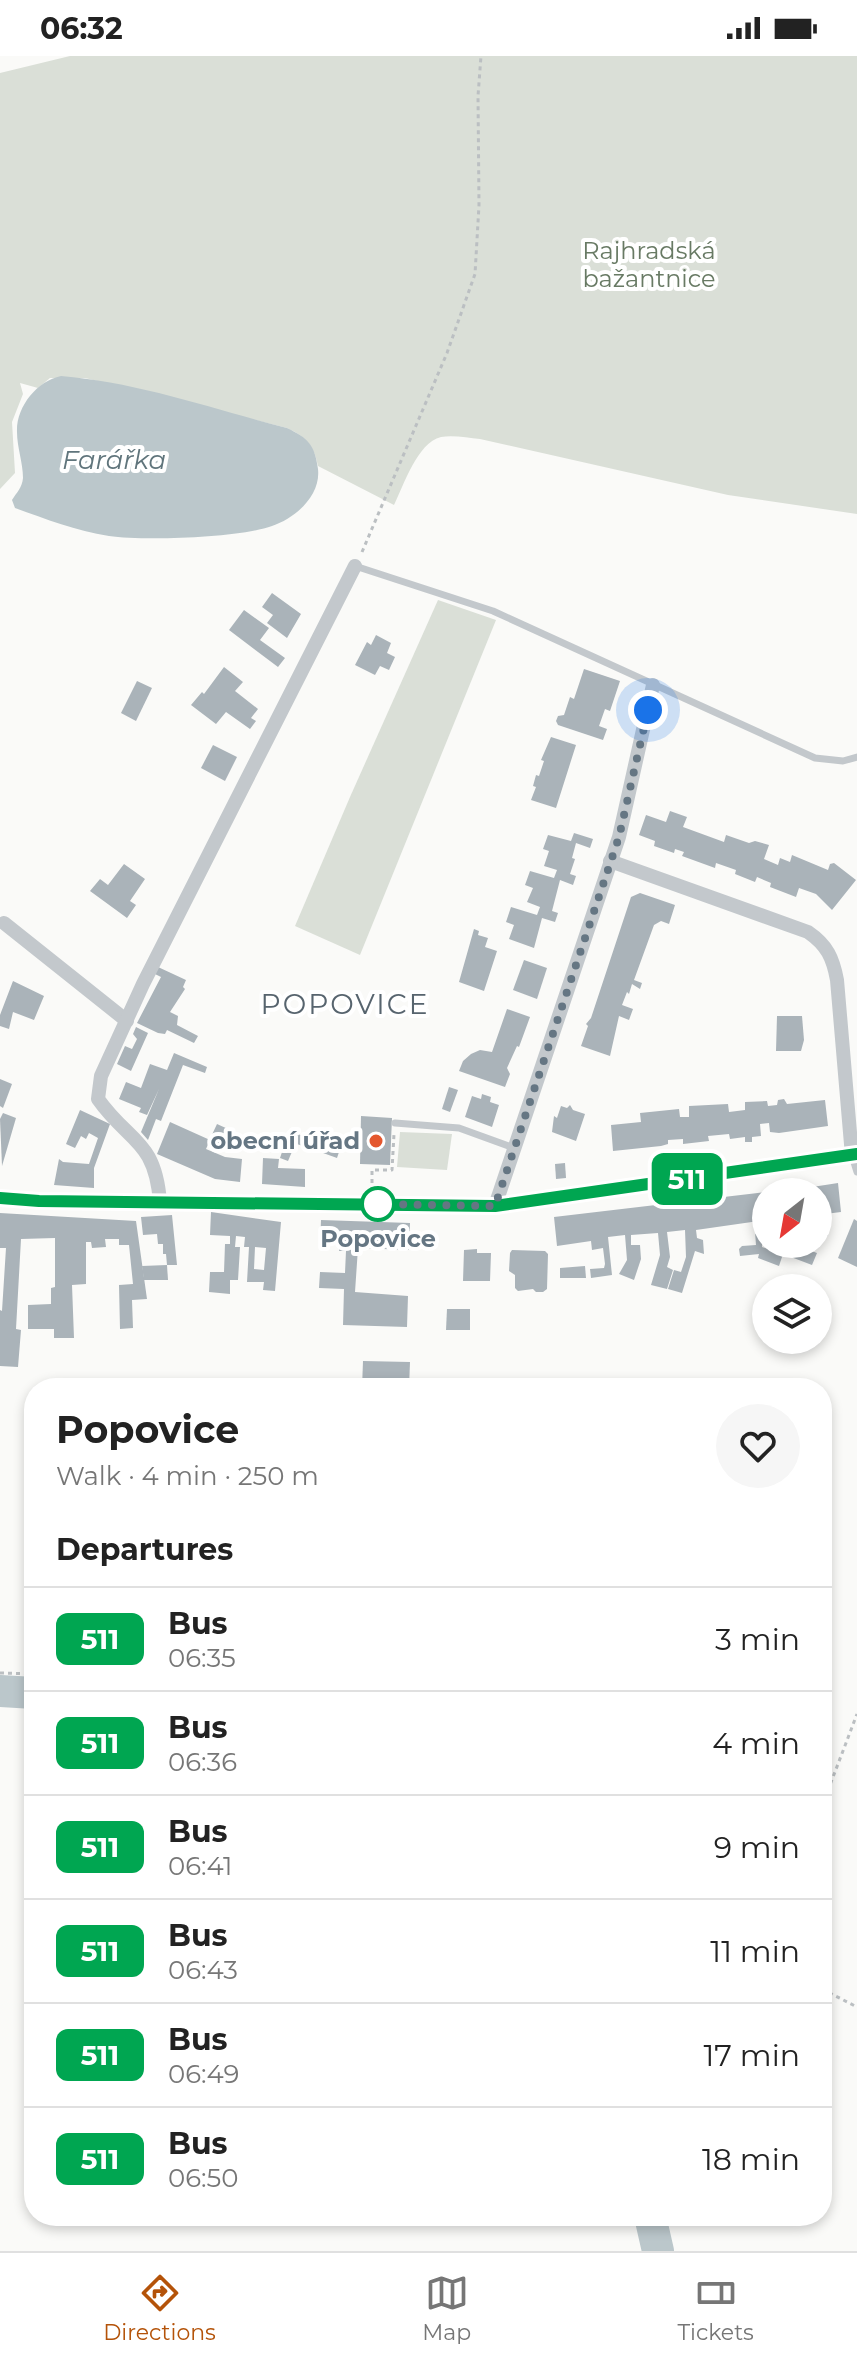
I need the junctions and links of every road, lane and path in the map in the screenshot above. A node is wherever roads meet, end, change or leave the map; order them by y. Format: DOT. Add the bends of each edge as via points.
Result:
graph roads {
  1 [pos="481,56"];
  2 [pos="355,566"];
  3 [pos="653,685"];
  4 [pos="857,757"];
  5 [pos="610,861"];
  6 [pos="4,923"];
  7 [pos="127,1021"];
  8 [pos="395,1123"];
  9 [pos="514,1148"];
  10 [pos="855,1155"];
  11 [pos="857,1172"];
  12 [pos="372,1187"];
  13 [pos="0,1198"];
  14 [pos="160,1202"];
  15 [pos="495,1206"];
  16 [pos="0,1673"];
  17 [pos="24,1674"];
  18 [pos="857,1714"];
  19 [pos="832,1780"];
  20 [pos="832,1994"];
  21 [pos="857,2007"];
  1 -- 2 [label="path" via="475,274 417,427"];
  2 -- 3 [label="lane" via="493,611"];
  2 -- 7 [label="street"];
  3 -- 4 [label="lane" via="815,758"];
  3 -- 5 [label="street"];
  5 -- 9 [label="street"];
  5 -- 10 [label="street" via="800,929 827,949 837,980"];
  6 -- 7 [label="street"];
  7 -- 14 [label="street" via="101,1076 98,1099 146,1151 158,1177"];
  8 -- 9 [label="lane" via="459,1128"];
  8 -- 12 [label="path" via="392,1170 372,1170"];
  9 -- 15 [label="street"];
  10 -- 11 [label="lane"];
  10 -- 15 [label="street"];
  13 -- 14 [label="street"];
  14 -- 15 [label="street"];
  16 -- 17 [label="path"];
  18 -- 19 [label="path"];
  20 -- 21 [label="path"];
}
